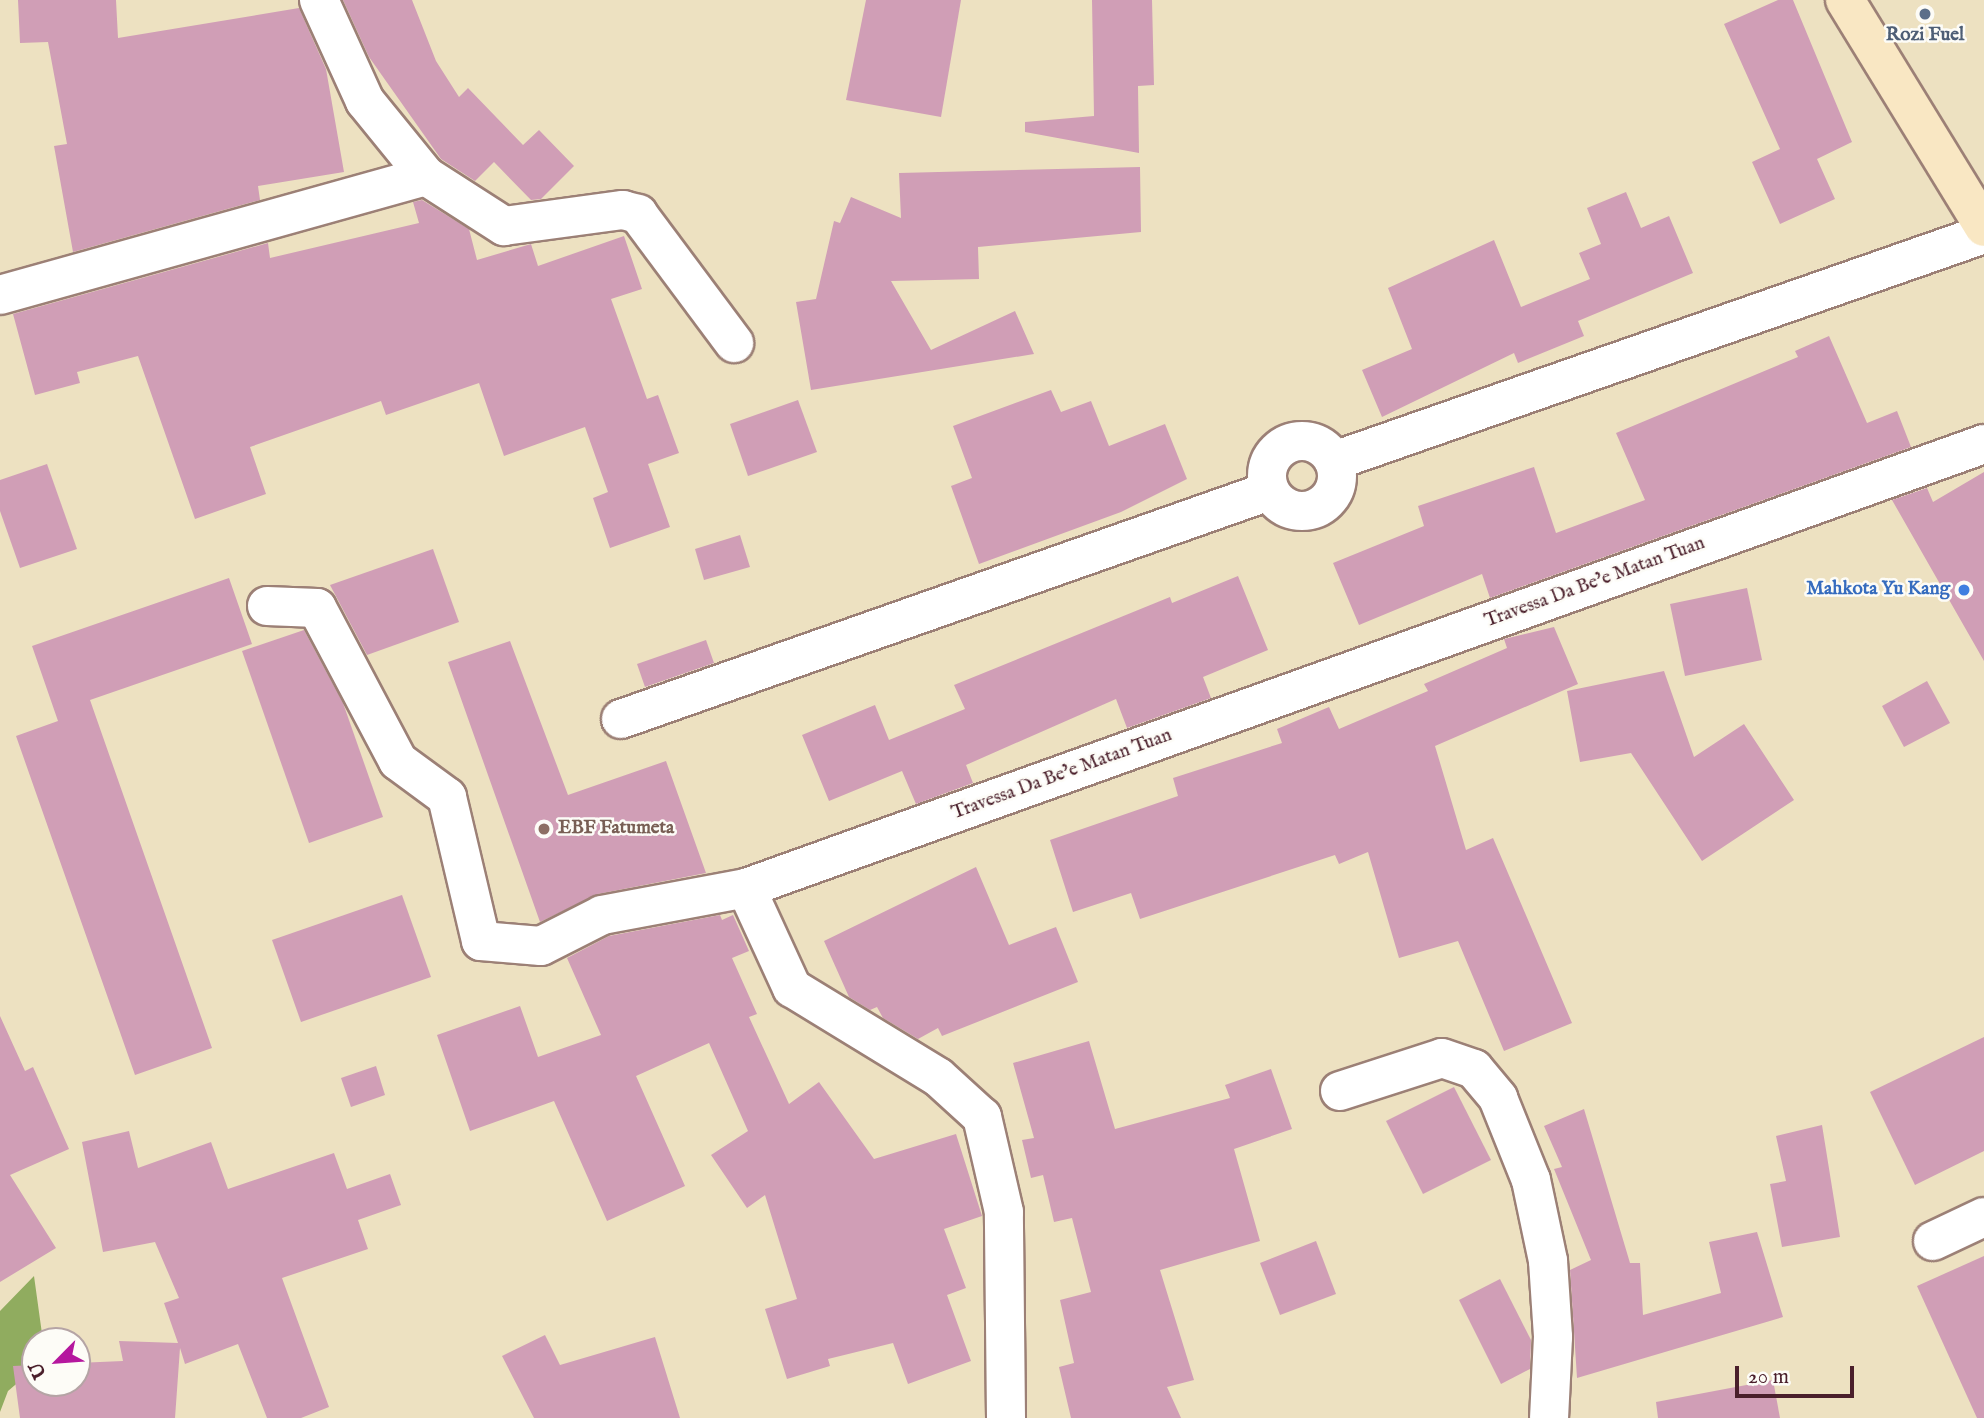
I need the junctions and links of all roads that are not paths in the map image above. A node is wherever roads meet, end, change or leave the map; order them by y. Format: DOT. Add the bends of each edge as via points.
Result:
graph roads {
  1 [pos="319,0"];
  2 [pos="1845,0"];
  3 [pos="426,176"];
  4 [pos="1984,228"];
  5 [pos="1984,234"];
  6 [pos="0,295"];
  7 [pos="734,343"];
  8 [pos="1984,444"];
  9 [pos="1334,461"];
  10 [pos="1269,491"];
  11 [pos="267,606"];
  12 [pos="621,719"];
  13 [pos="746,888"];
  14 [pos="1340,1091"];
  15 [pos="1984,1217"];
  16 [pos="1933,1241"];
  17 [pos="1006,1418"];
  18 [pos="1549,1418"];
  1 -- 3 [label="street" via="365,101"];
  2 -- 4 [label="main road"];
  3 -- 6 [label="street"];
  3 -- 7 [label="street" via="504,226 623,210 638,214"];
  5 -- 9 [label="street"];
  8 -- 13 [label="street, Travessa Da Be’e Matan Tuan"];
  9 -- 10 [label="street" via="1337,480 1317,509 1281,506"];
  9 -- 10 [label="street" via="1319,445 1297,440 1277,449 1266,470"];
  10 -- 12 [label="street"];
  11 -- 13 [label="street, Travessa Da Be’e Matan Tuan" via="317,608 398,761 447,797 481,940 541,946 602,915"];
  13 -- 17 [label="street" via="792,988 938,1077 982,1116 1003,1212"];
  14 -- 18 [label="street" via="1442,1058 1474,1069 1498,1098 1531,1180 1548,1261 1553,1337"];
  15 -- 16 [label="street"];
}
